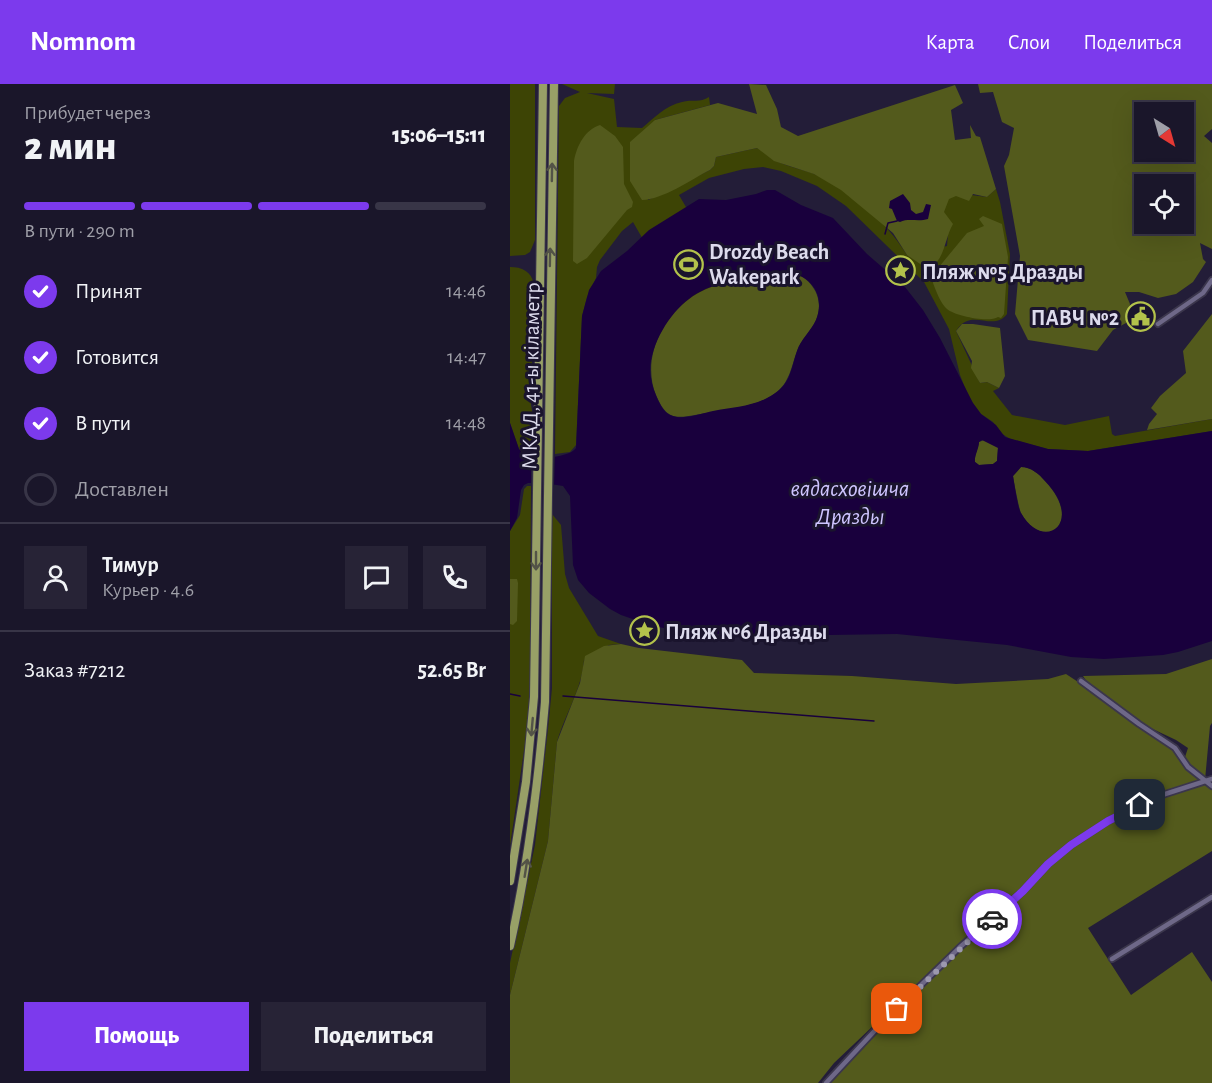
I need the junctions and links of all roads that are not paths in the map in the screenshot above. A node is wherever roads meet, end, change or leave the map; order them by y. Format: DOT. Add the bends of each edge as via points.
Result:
graph roads {
  1 [pos="543,84"];
  2 [pos="554,84"];
  3 [pos="1212,280"];
  4 [pos="1158,324"];
  5 [pos="1081,681"];
  6 [pos="1212,779"];
  7 [pos="1205,780"];
  8 [pos="1212,786"];
  9 [pos="510,880"];
  10 [pos="1212,897"];
  11 [pos="510,946"];
  12 [pos="1112,959"];
  13 [pos="826,1083"];
  1 -- 9 [label="highway, МКАД, 41-ы кіламетр, one-way" via="535,669 531,743"];
  11 -- 2 [label="highway, МКАД, 41-ы кіламетр, one-way" via="537,790 546,668"];
  3 -- 4 [label="street" via="1203,293"];
  5 -- 7 [label="street" via="1176,748 1188,767"];
  6 -- 7 [label="street"];
  7 -- 8 [label="street"];
  7 -- 13 [label="street" via="1156,797 1071,845 959,948"];
  10 -- 12 [label="street"];
}
